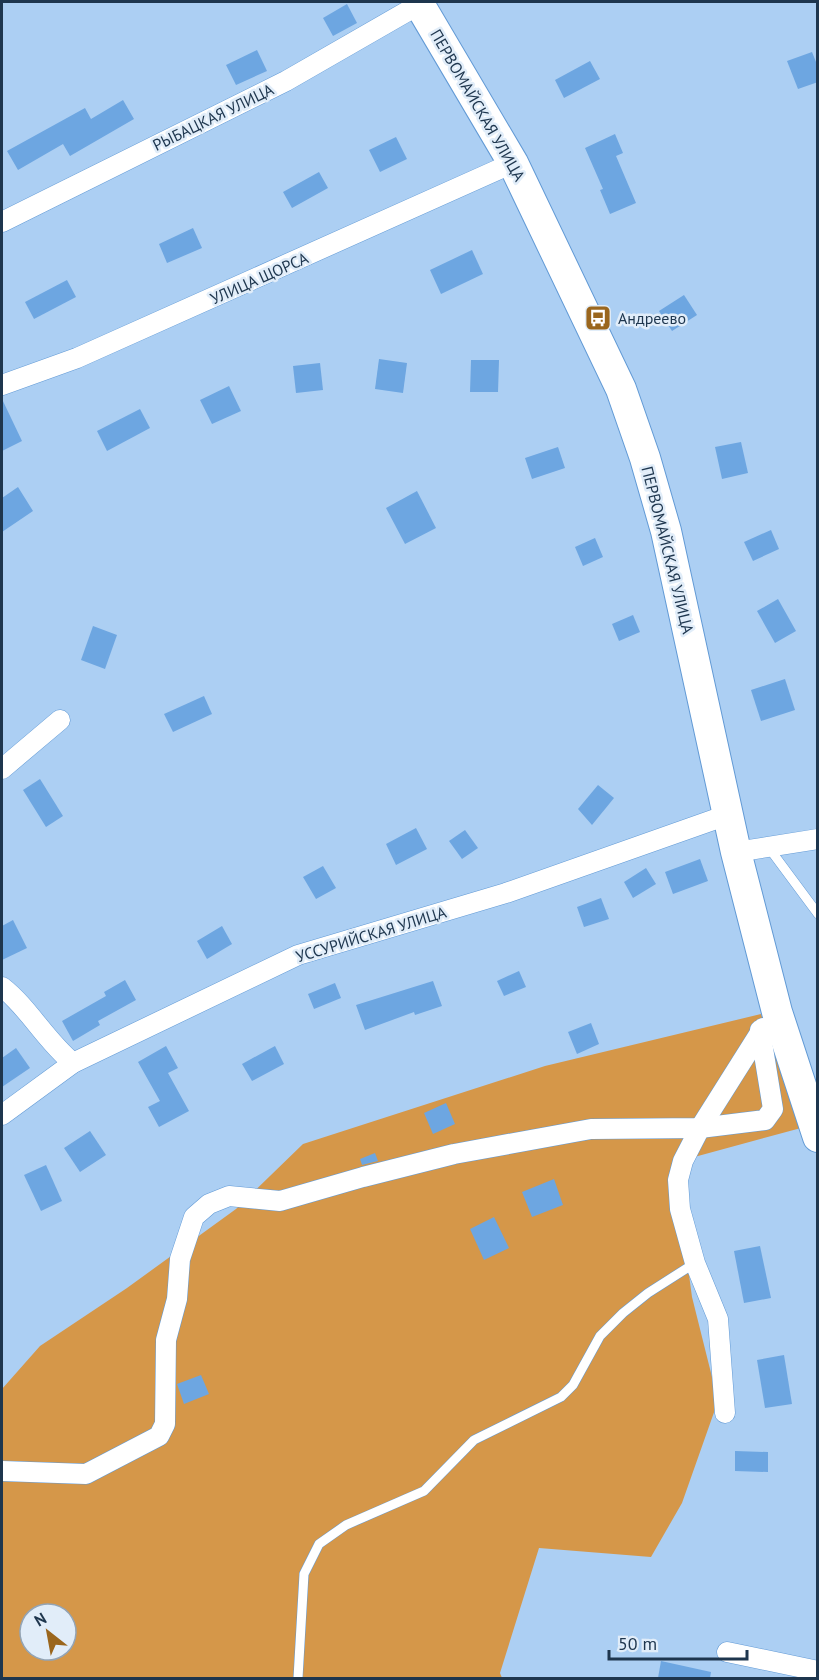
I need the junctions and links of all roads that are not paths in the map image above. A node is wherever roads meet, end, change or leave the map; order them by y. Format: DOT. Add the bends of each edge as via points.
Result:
graph roads {
  1 [pos="419,3"];
  2 [pos="513,163"];
  3 [pos="2,222"];
  4 [pos="2,385"];
  5 [pos="60,720"];
  6 [pos="2,770"];
  7 [pos="730,814"];
  8 [pos="818,839"];
  9 [pos="768,846"];
  10 [pos="736,852"];
  11 [pos="818,914"];
  12 [pos="2,987"];
  13 [pos="769,1021"];
  14 [pos="73,1063"];
  15 [pos="2,1115"];
  16 [pos="700,1128"];
  17 [pos="818,1137"];
  18 [pos="694,1263"];
  19 [pos="725,1413"];
  20 [pos="2,1471"];
  21 [pos="727,1652"];
  22 [pos="818,1671"];
  23 [pos="298,1678"];
  1 -- 2 [label="main road, ПЕРВОМАЙСКАЯ УЛИЦА"];
  1 -- 3 [label="street, РЫБАЦКАЯ УЛИЦА" via="286,81"];
  2 -- 4 [label="street, УЛИЦА ЩОРСА" via="109,344"];
  2 -- 7 [label="main road, ПЕРВОМАЙСКАЯ УЛИЦА" via="596,333 642,448 666,531"];
  5 -- 6 [label="street"];
  7 -- 10 [label="main road, ПЕРВОМАЙСКАЯ УЛИЦА"];
  7 -- 14 [label="street, УССУРИЙСКАЯ УЛИЦА" via="506,893 298,955"];
  8 -- 9 [label="street"];
  9 -- 10 [label="street"];
  9 -- 11 [label="lane"];
  10 -- 13 [label="main road, ПЕРВОМАЙСКАЯ УЛИЦА"];
  12 -- 14 [label="street" via="53,1047"];
  13 -- 16 [label="street"];
  13 -- 16 [label="street" via="773,1109 765,1120"];
  13 -- 17 [label="main road, ПЕРВОМАЙСКАЯ УЛИЦА"];
  14 -- 15 [label="street, УССУРИЙСКАЯ УЛИЦА"];
  16 -- 18 [label="street" via="678,1180 680,1209"];
  16 -- 20 [label="street" via="591,1129 454,1154 280,1201 229,1196 209,1204 194,1217 180,1259 177,1299 166,1340 165,1424 159,1436 86,1474"];
  18 -- 19 [label="street" via="718,1319"];
  18 -- 23 [label="lane" via="648,1293 600,1336 573,1385 561,1397 474,1440 424,1491 346,1525 319,1544 304,1574"];
  21 -- 22 [label="street"];
}
